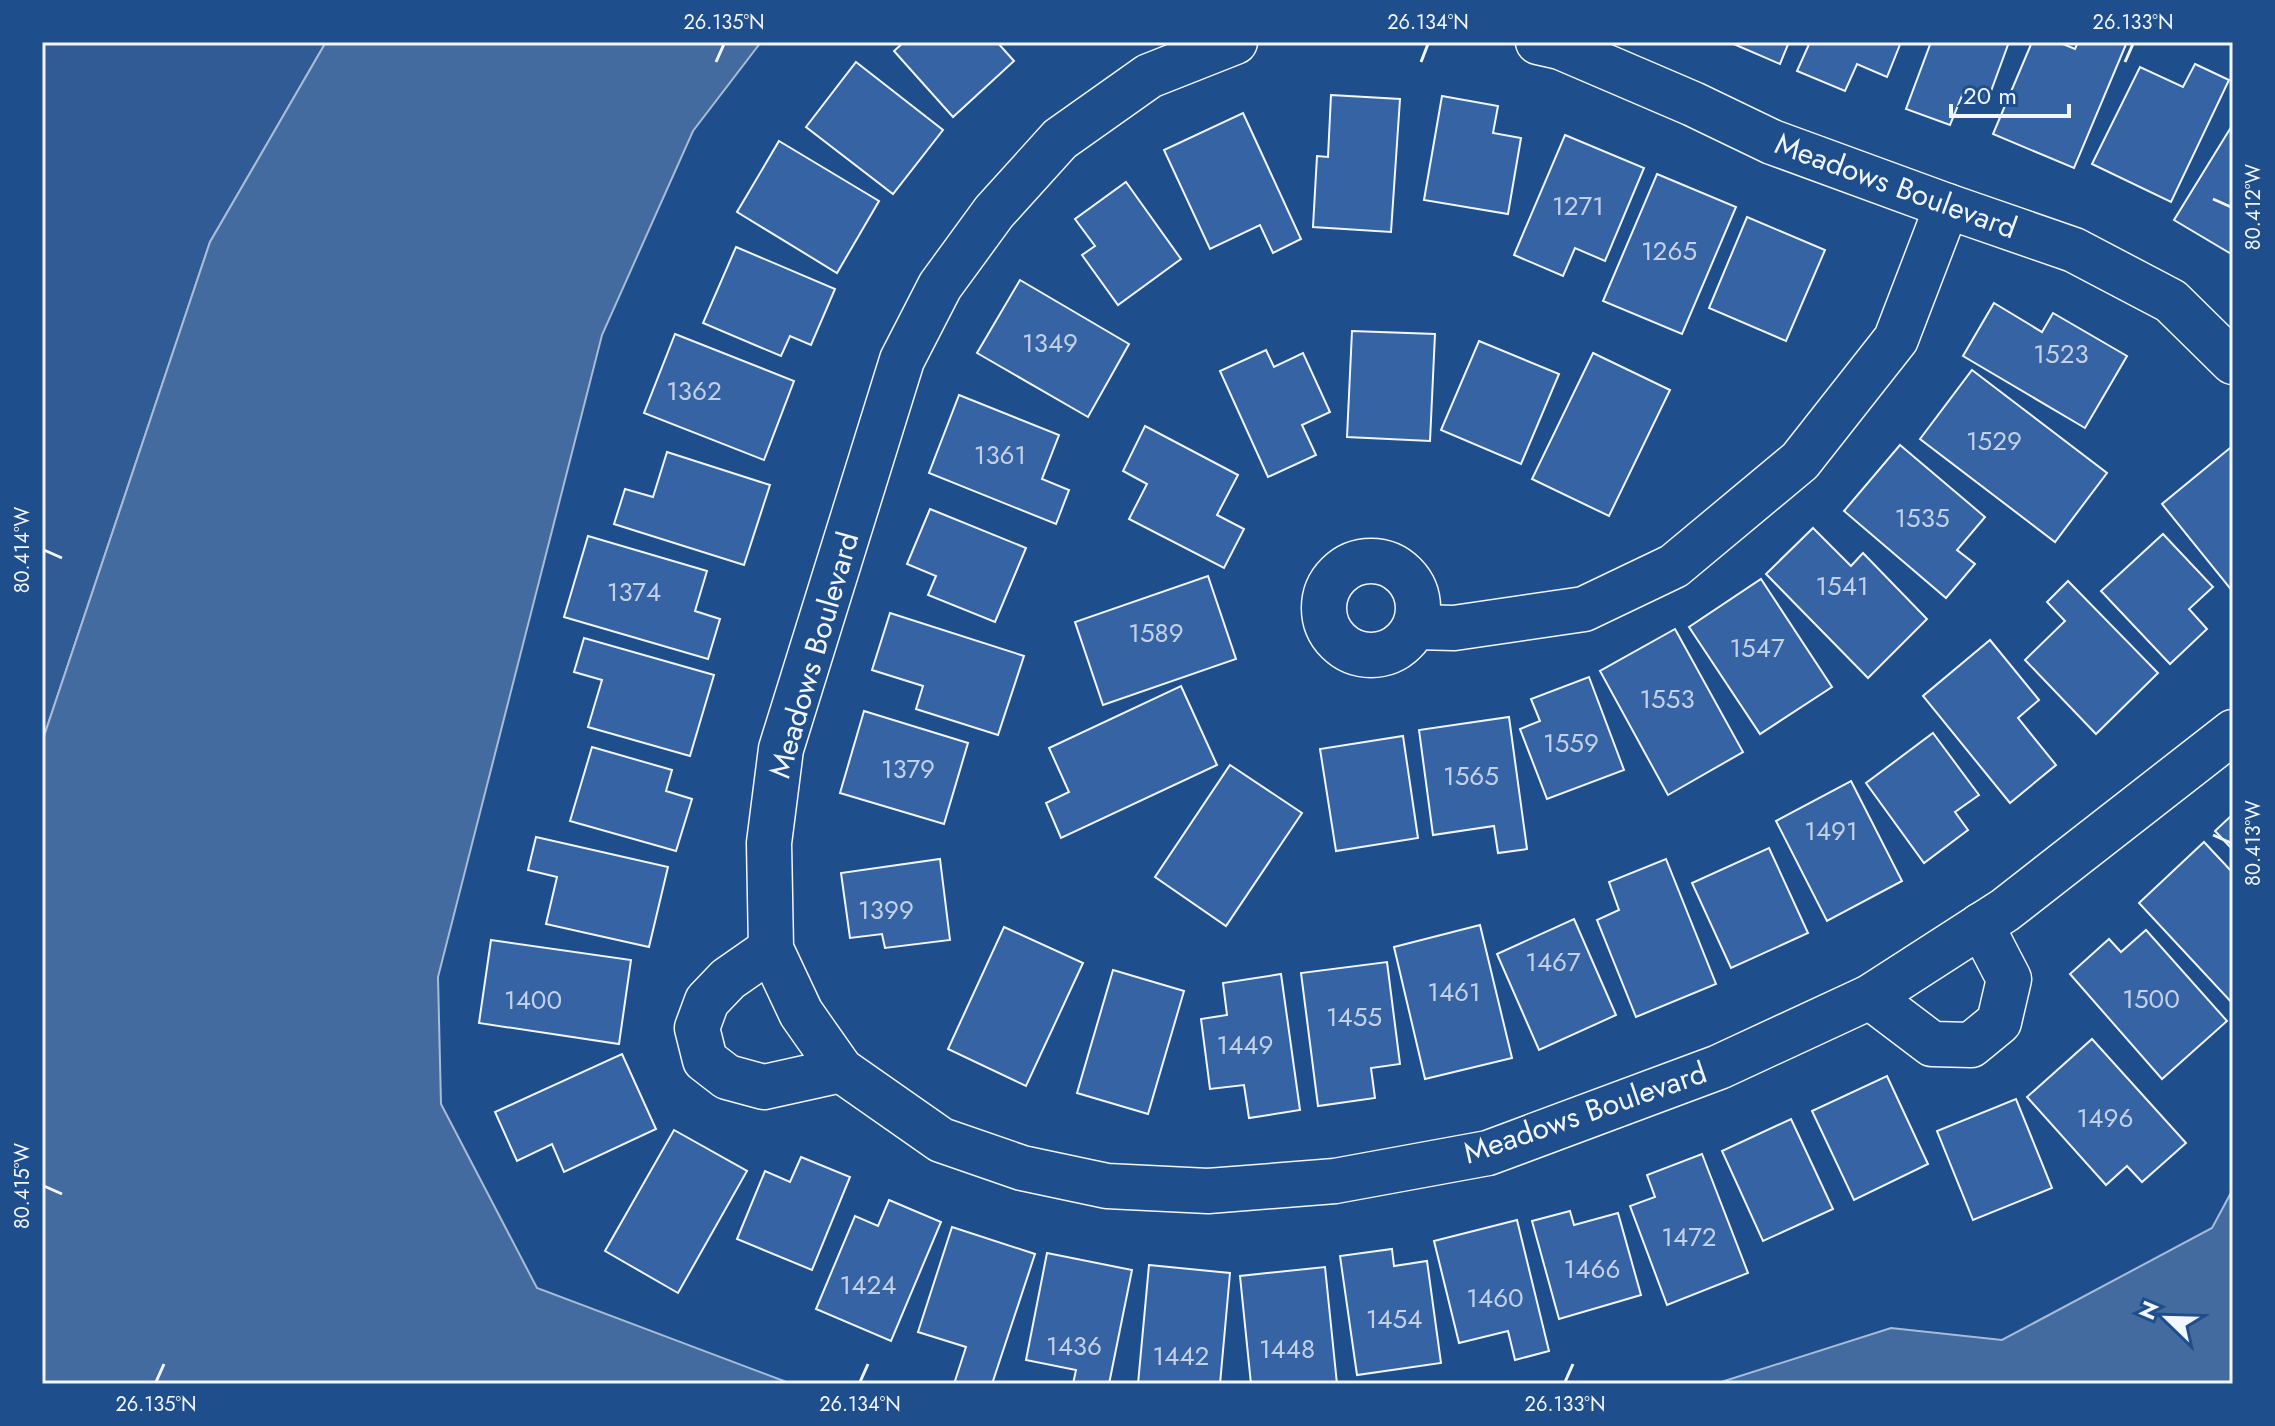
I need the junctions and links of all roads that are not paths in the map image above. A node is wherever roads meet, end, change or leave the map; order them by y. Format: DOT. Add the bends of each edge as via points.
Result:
graph roads {
  1 [pos="1235,42"];
  2 [pos="1538,42"];
  3 [pos="1947,206"];
  4 [pos="2233,362"];
  5 [pos="1415,627"];
  6 [pos="2233,732"];
  7 [pos="1981,925"];
  8 [pos="771,949"];
  9 [pos="1870,997"];
  10 [pos="841,1070"];
  1 -- 8 [label="street, Meadows Boulevard" via="1149,76 1060,139 994,212 940,286 902,360 781,749 769,843"];
  2 -- 3 [label="street, Meadows Boulevard" via="1560,47 1772,142"];
  3 -- 4 [label="street, Meadows Boulevard" via="2074,250 2171,301"];
  3 -- 5 [label="street" via="1896,339 1800,461 1674,566 1584,609 1454,628"];
  6 -- 7 [label="street, Meadows Boulevard"];
  7 -- 9 [label="street, Meadows Boulevard"];
  7 -- 9 [label="street" via="2009,979 1999,1022 1971,1045 1932,1044"];
  8 -- 10 [label="street, Meadows Boulevard" via="801,1013"];
  8 -- 10 [label="street" via="707,1001 697,1028 705,1060 727,1077 764,1087"];
  9 -- 10 [label="street, Meadows Boulevard" via="1719,1067 1488,1153 1335,1181 1208,1191 1107,1186 1022,1168 941,1140"];
}
